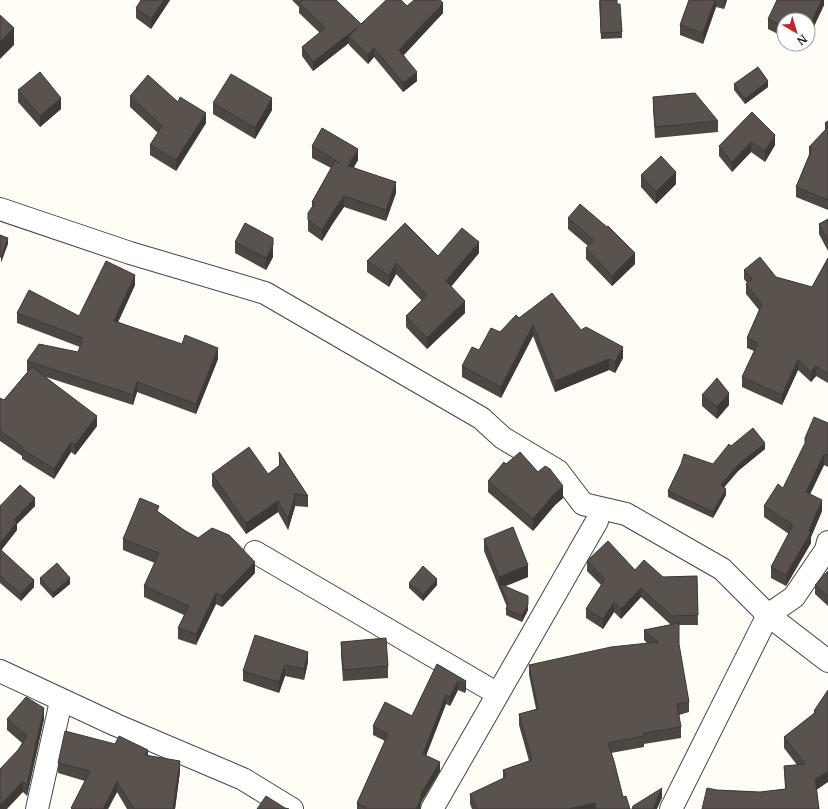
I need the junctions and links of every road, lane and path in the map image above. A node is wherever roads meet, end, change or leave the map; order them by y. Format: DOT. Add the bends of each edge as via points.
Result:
graph roads {
  1 [pos="0,209"];
  2 [pos="597,521"];
  3 [pos="828,542"];
  4 [pos="255,552"];
  5 [pos="768,615"];
  6 [pos="828,661"];
  7 [pos="0,671"];
  8 [pos="498,694"];
  9 [pos="61,701"];
  10 [pos="37,809"];
  11 [pos="292,809"];
  12 [pos="432,809"];
  13 [pos="671,809"];
  1 -- 5 [label="street" via="130,253 265,293 481,418 504,438 558,471 583,504 626,514 722,569"];
  2 -- 8 [label="street"];
  3 -- 5 [label="street" via="826,550 794,597"];
  4 -- 8 [label="street"];
  5 -- 6 [label="street"];
  5 -- 13 [label="street"];
  7 -- 9 [label="street"];
  8 -- 12 [label="street"];
  9 -- 10 [label="street"];
  9 -- 11 [label="street" via="243,779"];
}
